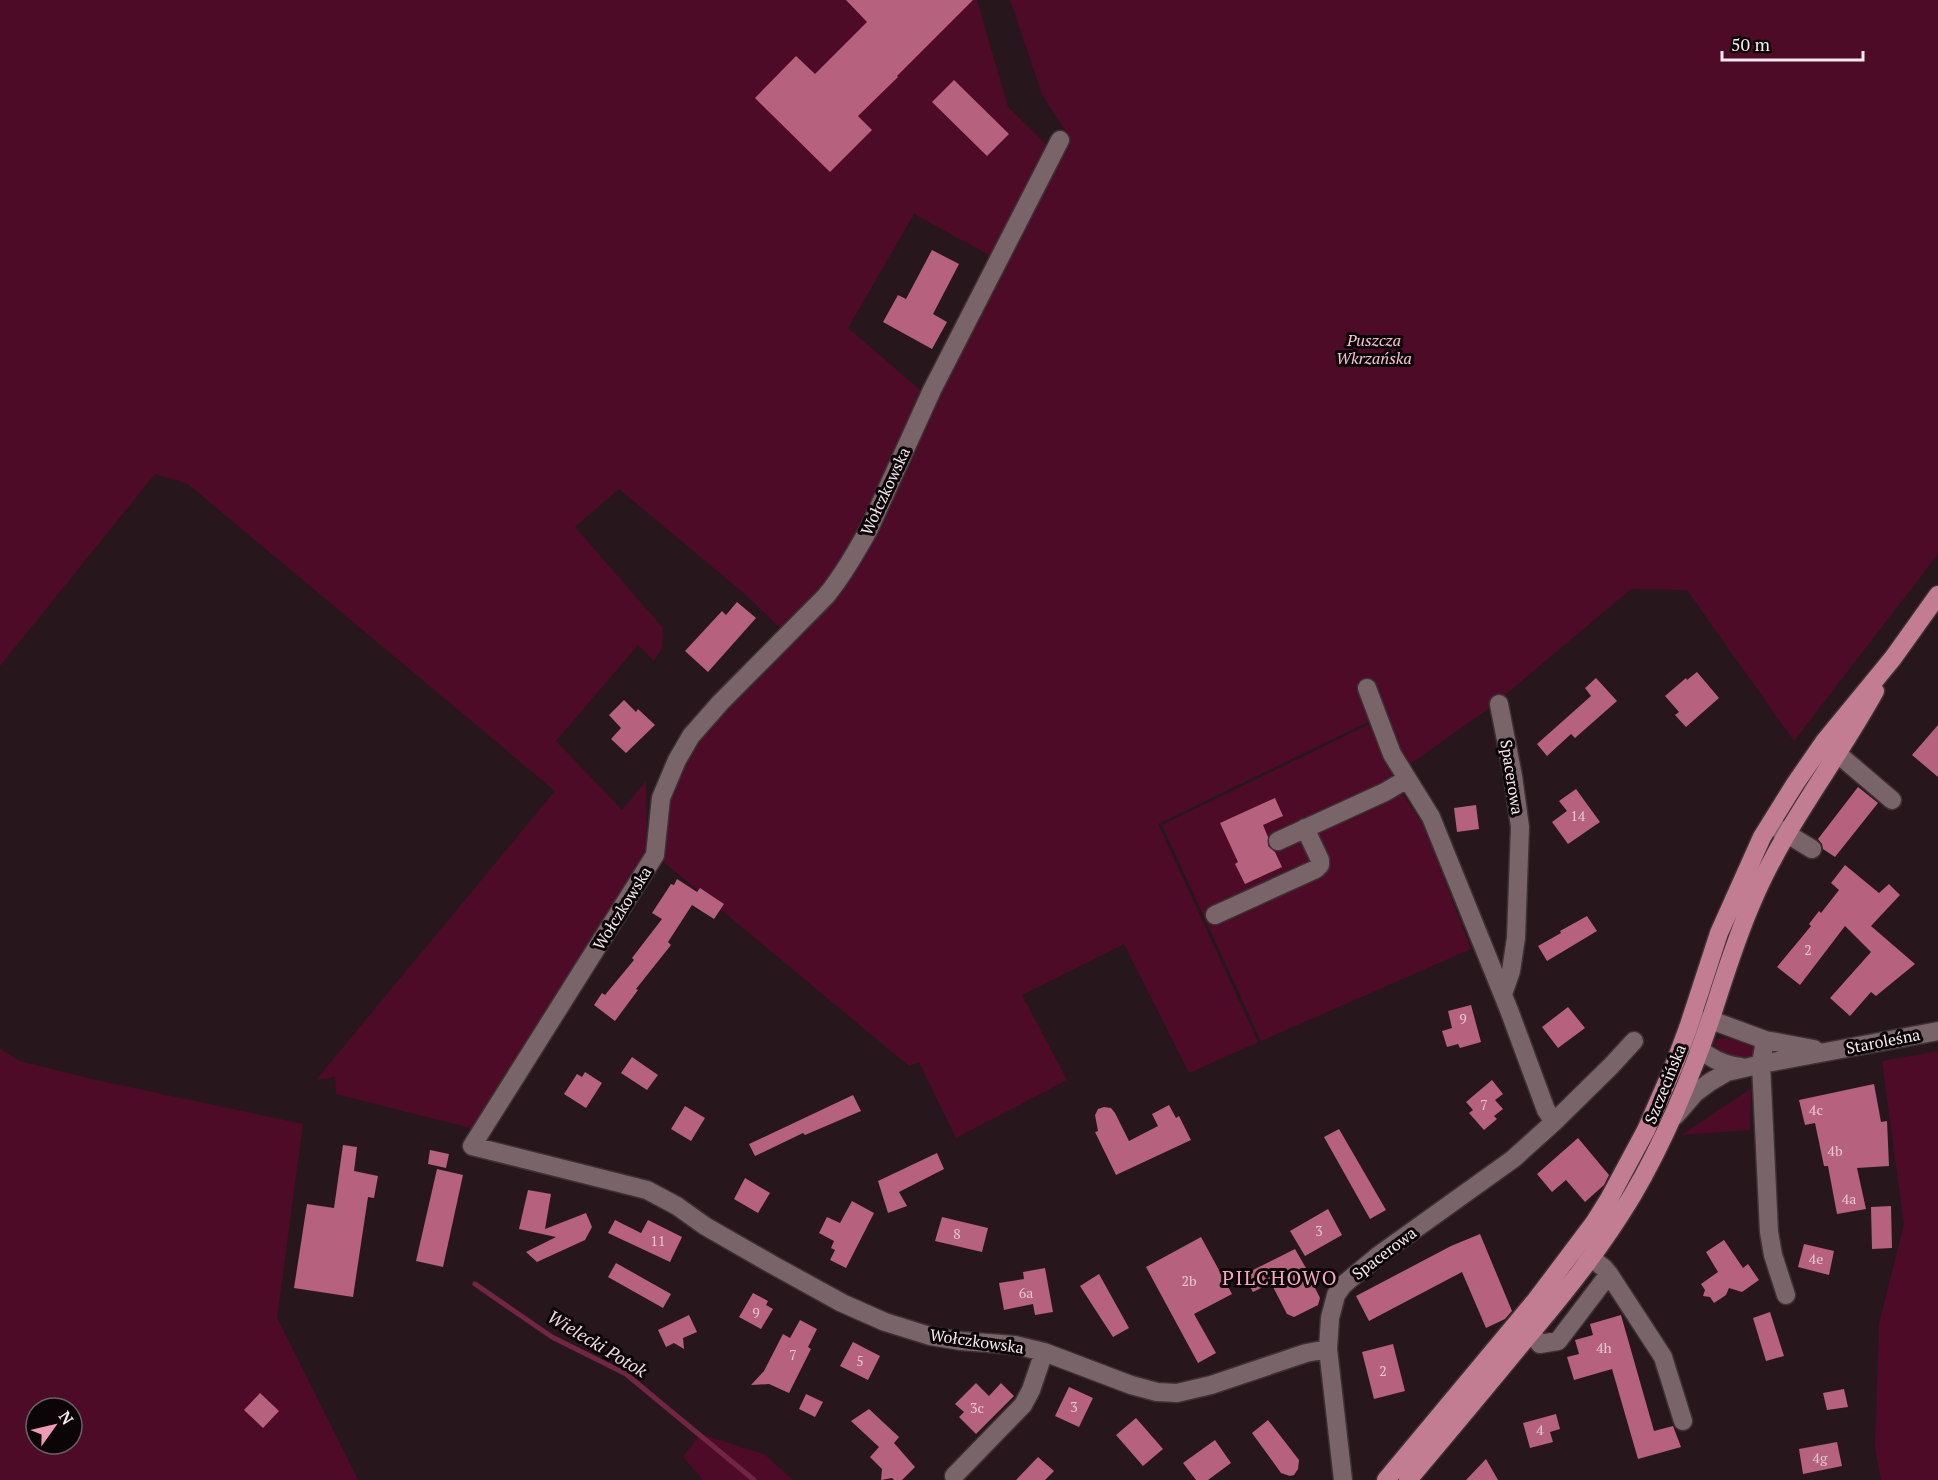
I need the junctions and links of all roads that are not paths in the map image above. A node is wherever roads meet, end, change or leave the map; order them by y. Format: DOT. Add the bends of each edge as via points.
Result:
graph roads {
  1 [pos="1060,140"];
  2 [pos="1938,596"];
  3 [pos="1367,688"];
  4 [pos="1499,704"];
  5 [pos="1831,748"];
  6 [pos="1407,779"];
  7 [pos="1892,800"];
  8 [pos="1770,823"];
  9 [pos="1305,828"];
  10 [pos="1787,833"];
  11 [pos="1278,841"];
  12 [pos="1812,849"];
  13 [pos="1215,915"];
  14 [pos="1503,994"];
  15 [pos="1711,1020"];
  16 [pos="1688,1028"];
  17 [pos="1938,1030"];
  18 [pos="1765,1040"];
  19 [pos="1634,1041"];
  20 [pos="1699,1048"];
  21 [pos="1828,1051"];
  22 [pos="1753,1066"];
  23 [pos="1554,1122"];
  24 [pos="1662,1138"];
  25 [pos="1584,1252"];
  26 [pos="1609,1274"];
  27 [pos="1786,1295"];
  28 [pos="1525,1327"];
  29 [pos="1328,1349"];
  30 [pos="1044,1352"];
  31 [pos="1683,1421"];
  32 [pos="954,1476"];
  33 [pos="1343,1480"];
  34 [pos="1386,1480"];
  35 [pos="1408,1480"];
  1 -- 30 [label="street, Wołczkowska" via="935,384 857,551 826,596 691,736 661,798 655,855 472,1146 647,1191 842,1303 885,1322 930,1336"];
  2 -- 5 [label="main road, Szczecińska" via="1893,658 1856,726"];
  3 -- 6 [label="street" via="1392,754"];
  4 -- 14 [label="street, Spacerowa" via="1520,827 1516,938"];
  5 -- 7 [label="street"];
  5 -- 8 [label="main road, Szczecińska" via="1795,784"];
  5 -- 10 [label="main road, Szczecińska"];
  6 -- 9 [label="street"];
  6 -- 14 [label="street" via="1431,817"];
  8 -- 10 [label="street"];
  8 -- 16 [label="main road, Szczecińska" via="1719,933"];
  9 -- 11 [label="street"];
  9 -- 13 [label="street" via="1320,860 1316,869"];
  10 -- 12 [label="street"];
  10 -- 15 [label="main road, Szczecińska" via="1749,910"];
  14 -- 23 [label="street"];
  15 -- 16 [label="street" via="1696,1022"];
  15 -- 18 [label="street, Staroleśna"];
  15 -- 20 [label="main road, Szczecińska"];
  16 -- 20 [label="street"];
  16 -- 25 [label="main road, Szczecińska" via="1655,1110"];
  17 -- 21 [label="street, Staroleśna"];
  18 -- 21 [label="street, Staroleśna"];
  18 -- 22 [label="street"];
  19 -- 23 [label="street, Spacerowa"];
  20 -- 22 [label="street, Staroleśna" via="1720,1062"];
  20 -- 24 [label="main road, Szczecińska"];
  21 -- 22 [label="street, Staroleśna"];
  22 -- 24 [label="street, Staroleśna" via="1727,1072 1695,1093"];
  22 -- 27 [label="street" via="1769,1232"];
  23 -- 29 [label="street, Spacerowa" via="1513,1159 1343,1285 1330,1318"];
  24 -- 25 [label="main road, Szczecińska" via="1632,1195"];
  25 -- 26 [label="street"];
  25 -- 28 [label="main road, Szczecińska"];
  26 -- 28 [label="street" via="1558,1341 1540,1344"];
  26 -- 31 [label="street" via="1663,1357"];
  28 -- 34 [label="main road, Szczecińska"];
  28 -- 35 [label="main road, Szczecińska"];
  29 -- 30 [label="street, Wołczkowska" via="1177,1393 1131,1385"];
  29 -- 33 [label="street, Spacerowa"];
  30 -- 32 [label="street, Wołczkowska" via="1023,1405"];
}
